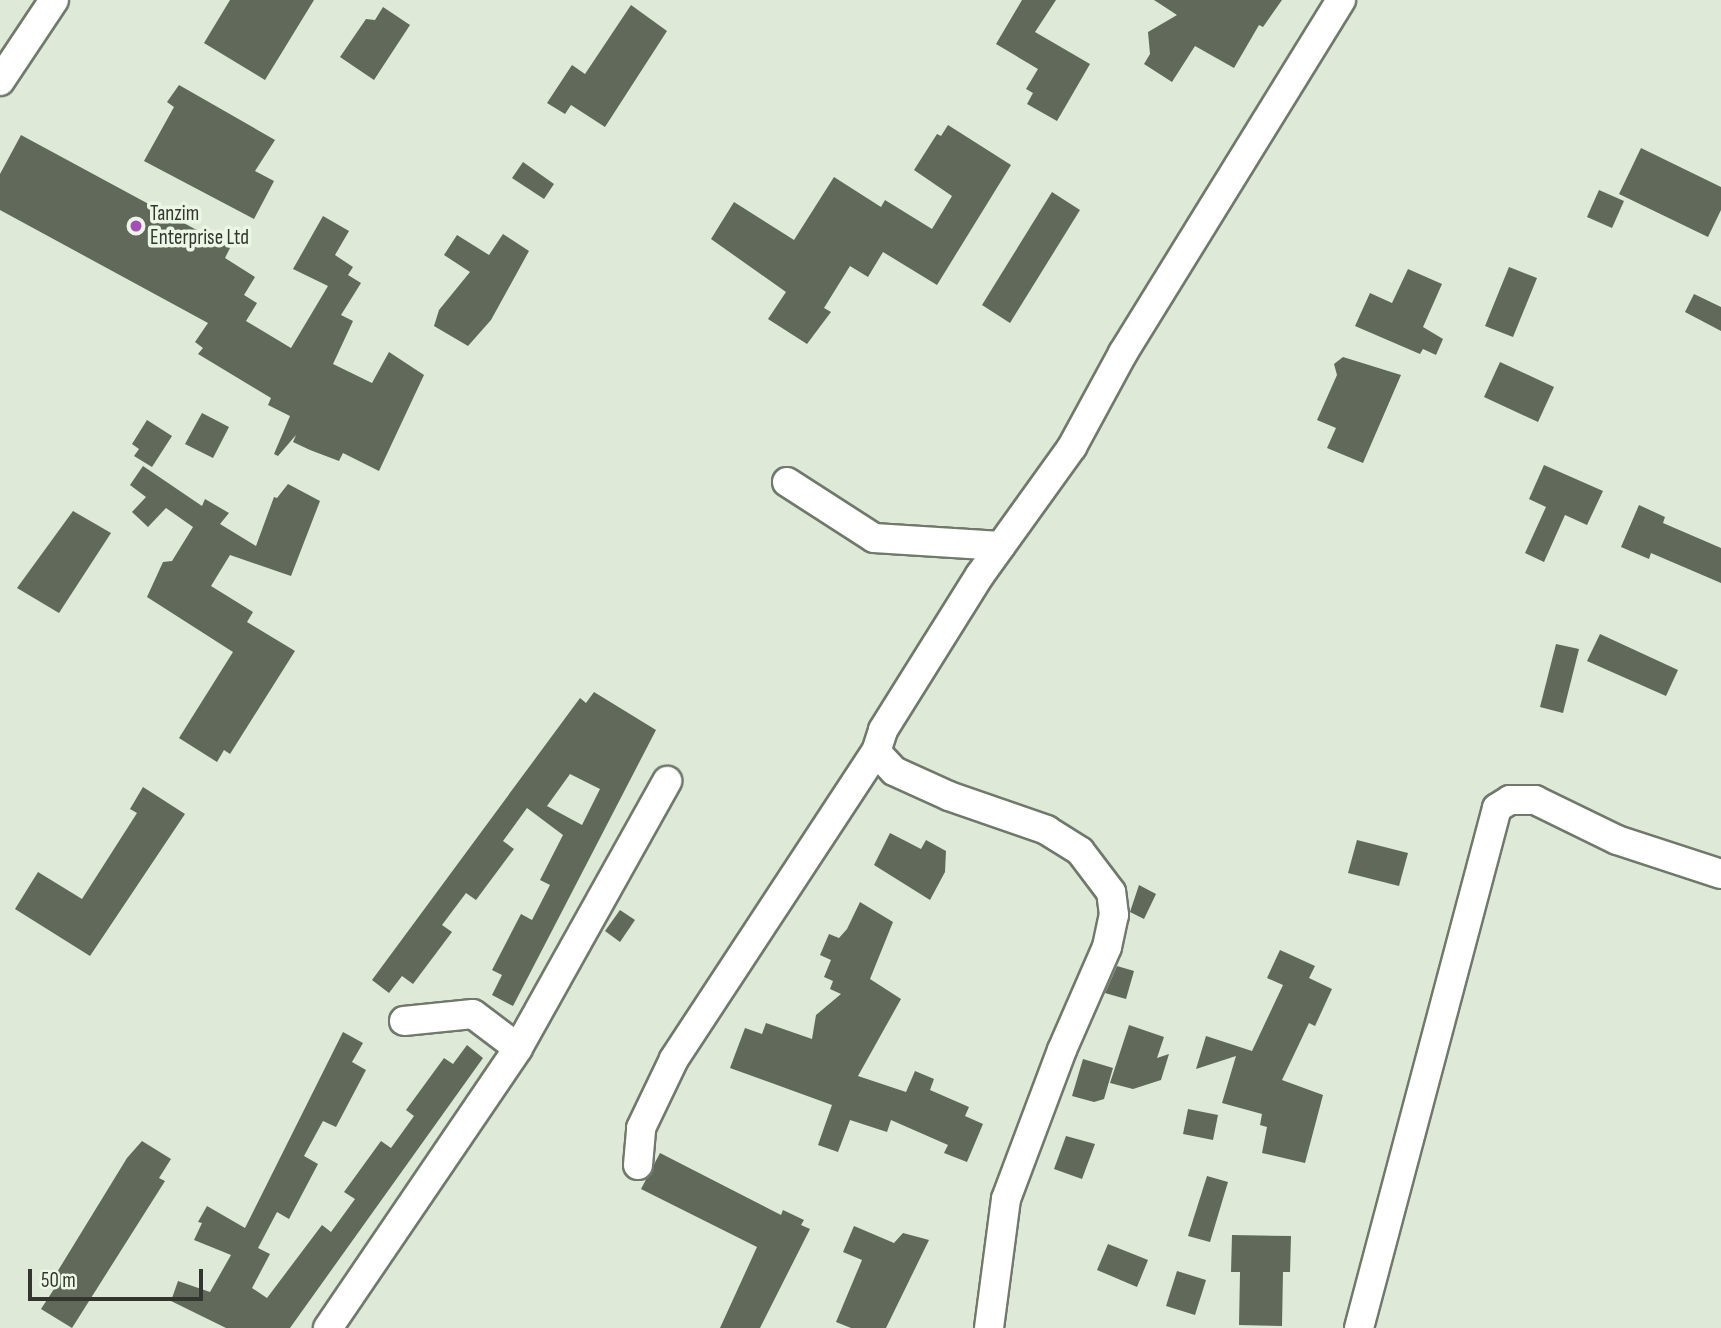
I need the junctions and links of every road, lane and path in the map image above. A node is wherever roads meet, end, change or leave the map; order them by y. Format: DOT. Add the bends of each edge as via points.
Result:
graph roads {
  1 [pos="54,0"];
  2 [pos="1341,0"];
  3 [pos="0,81"];
  4 [pos="787,482"];
  5 [pos="1001,546"];
  6 [pos="876,752"];
  7 [pos="667,781"];
  8 [pos="1721,874"];
  9 [pos="404,1021"];
  10 [pos="518,1048"];
  11 [pos="638,1165"];
  12 [pos="328,1328"];
  13 [pos="989,1328"];
  14 [pos="1359,1328"];
  1 -- 3 [label="street"];
  2 -- 5 [label="street" via="1123,353 1072,447"];
  4 -- 5 [label="street" via="874,538"];
  5 -- 6 [label="street" via="883,730"];
  6 -- 11 [label="street" via="674,1059 641,1128"];
  6 -- 13 [label="street" via="894,771 949,796 1047,830 1080,851 1111,892 1114,915 1107,947 1062,1049 1006,1199"];
  7 -- 10 [label="street"];
  8 -- 14 [label="street" via="1617,840 1535,800 1510,800 1497,807"];
  9 -- 10 [label="street" via="473,1014"];
  10 -- 12 [label="street"];
}
